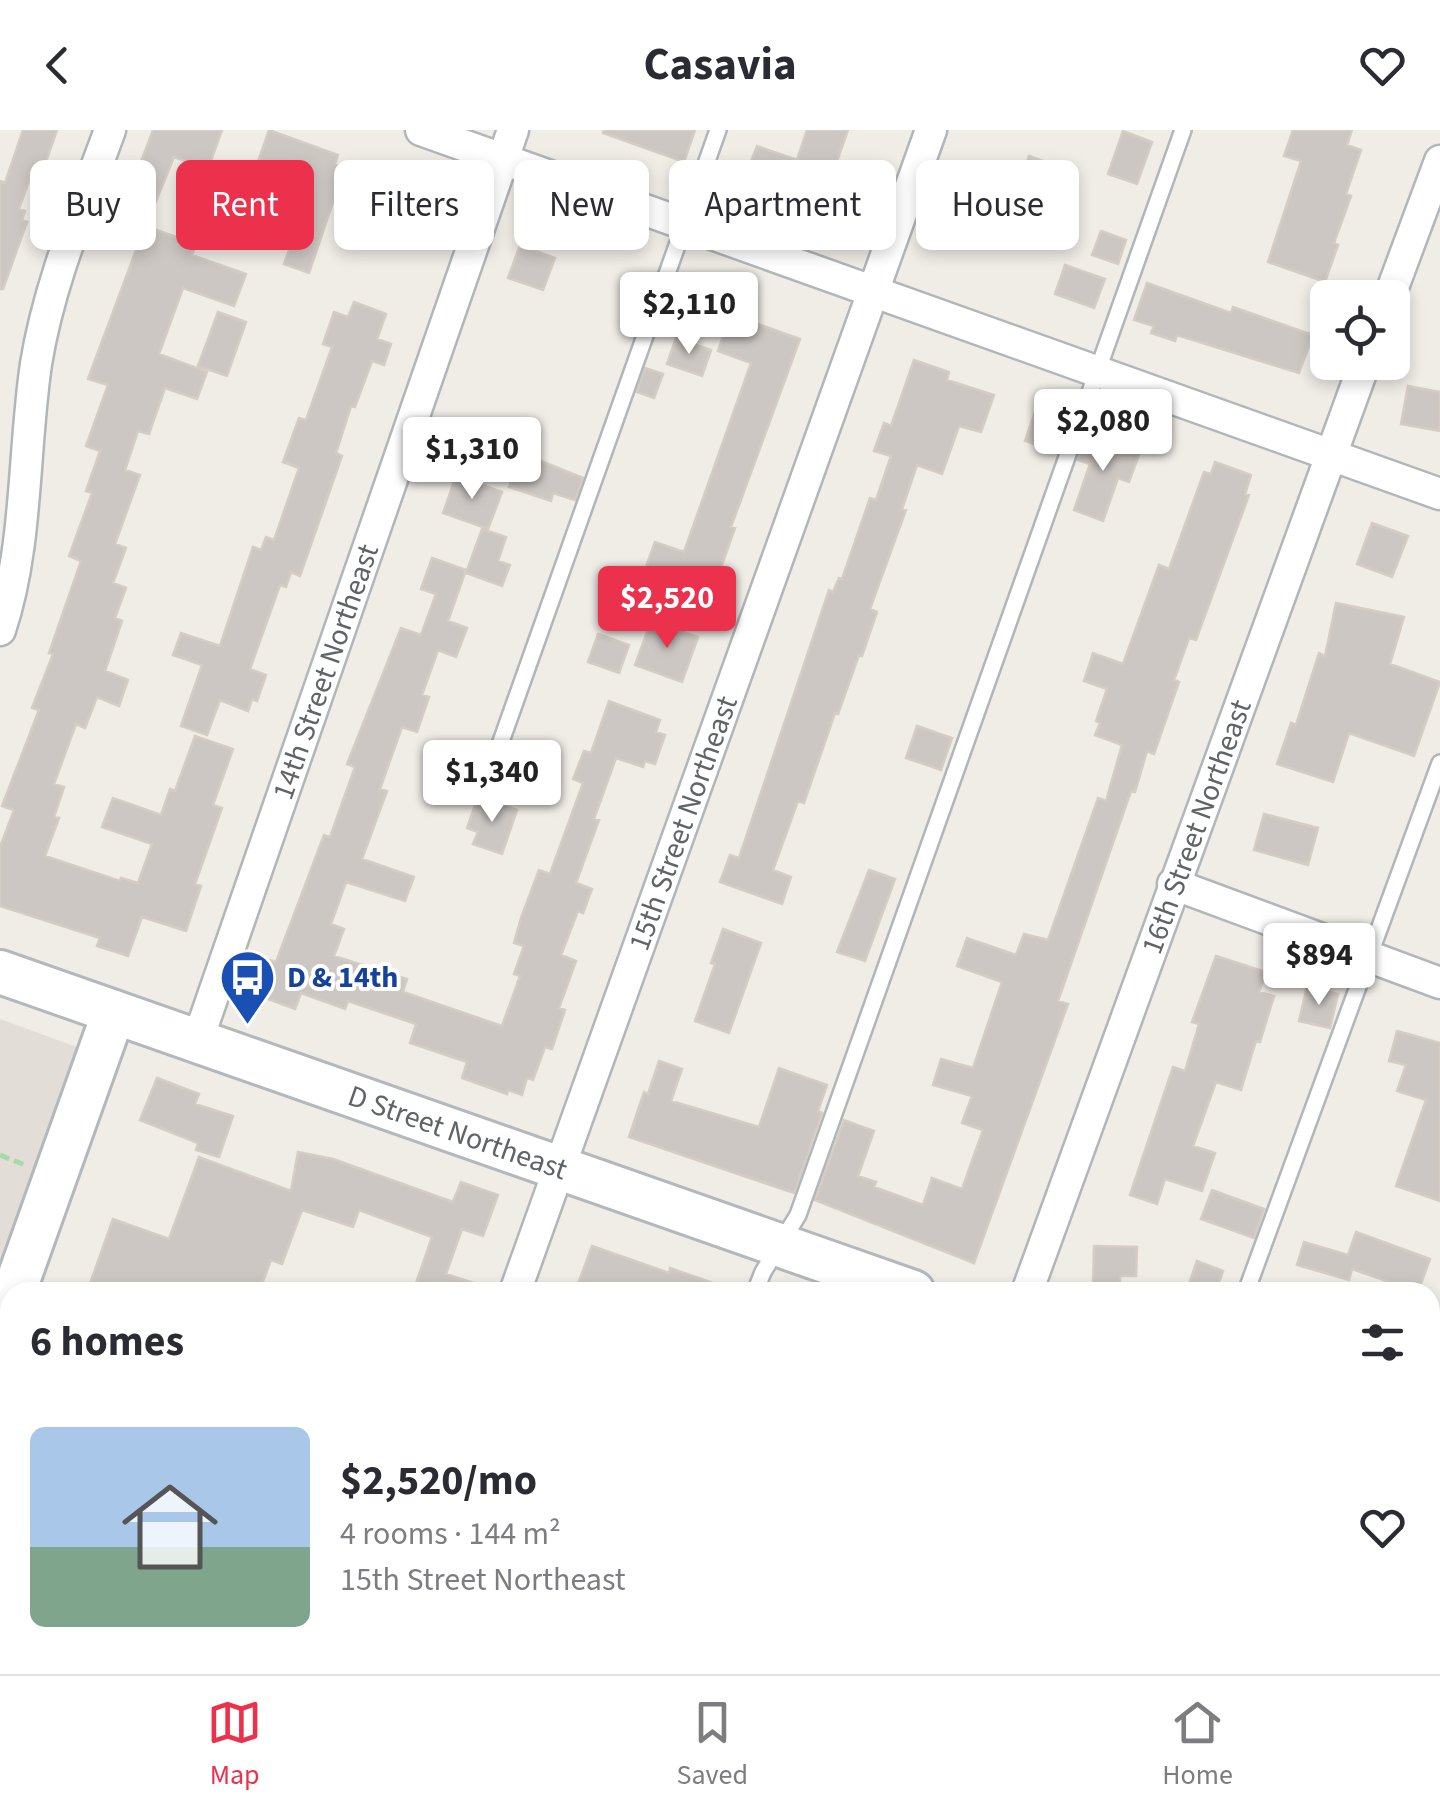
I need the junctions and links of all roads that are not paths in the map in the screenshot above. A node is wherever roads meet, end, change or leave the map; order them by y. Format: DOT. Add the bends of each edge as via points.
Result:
graph roads {
  1 [pos="110,130"];
  2 [pos="421,130"];
  3 [pos="718,130"];
  4 [pos="931,130"];
  5 [pos="1183,130"];
  6 [pos="508,144"];
  7 [pos="707,160"];
  8 [pos="1440,161"];
  9 [pos="669,217"];
  10 [pos="675,250"];
  11 [pos="757,250"];
  12 [pos="1397,280"];
  13 [pos="873,291"];
  14 [pos="1098,372"];
  15 [pos="1359,380"];
  16 [pos="1331,455"];
  17 [pos="1440,494"];
  18 [pos="0,630"];
  19 [pos="1440,763"];
  20 [pos="492,767"];
  21 [pos="1173,884"];
  22 [pos="1371,957"];
  23 [pos="0,972"];
  24 [pos="1440,983"];
  25 [pos="114,1012"];
  26 [pos="198,1042"];
  27 [pos="558,1170"];
  28 [pos="778,1246"];
  29 [pos="18,1282"];
  30 [pos="519,1282"];
  31 [pos="760,1282"];
  32 [pos="884,1282"];
  33 [pos="1030,1282"];
  34 [pos="1250,1282"];
  1 -- 18 [label="street" via="51,294"];
  2 -- 6 [label="street"];
  3 -- 7 [label="lane"];
  4 -- 13 [label="street, 15th Street Northeast"];
  5 -- 14 [label="lane"];
  6 -- 9 [label="street"];
  6 -- 26 [label="street, 14th Street Northeast"];
  8 -- 12 [label="street"];
  10 -- 20 [label="lane"];
  11 -- 13 [label="street"];
  13 -- 14 [label="street"];
  13 -- 27 [label="street, 15th Street Northeast"];
  14 -- 16 [label="street"];
  14 -- 28 [label="lane" via="798,1215"];
  15 -- 16 [label="street, 16th Street Northeast"];
  16 -- 17 [label="street"];
  16 -- 21 [label="street, 16th Street Northeast"];
  19 -- 22 [label="lane"];
  21 -- 22 [label="street"];
  21 -- 33 [label="street, 16th Street Northeast"];
  22 -- 24 [label="street"];
  22 -- 34 [label="lane"];
  23 -- 25 [label="street, D Street Northeast"];
  25 -- 26 [label="street, D Street Northeast"];
  25 -- 29 [label="street"];
  26 -- 27 [label="street, D Street Northeast"];
  27 -- 28 [label="street, D Street Northeast"];
  27 -- 30 [label="street, 15th Street Northeast"];
  28 -- 31 [label="lane"];
  28 -- 32 [label="street, D Street Northeast"];
}
